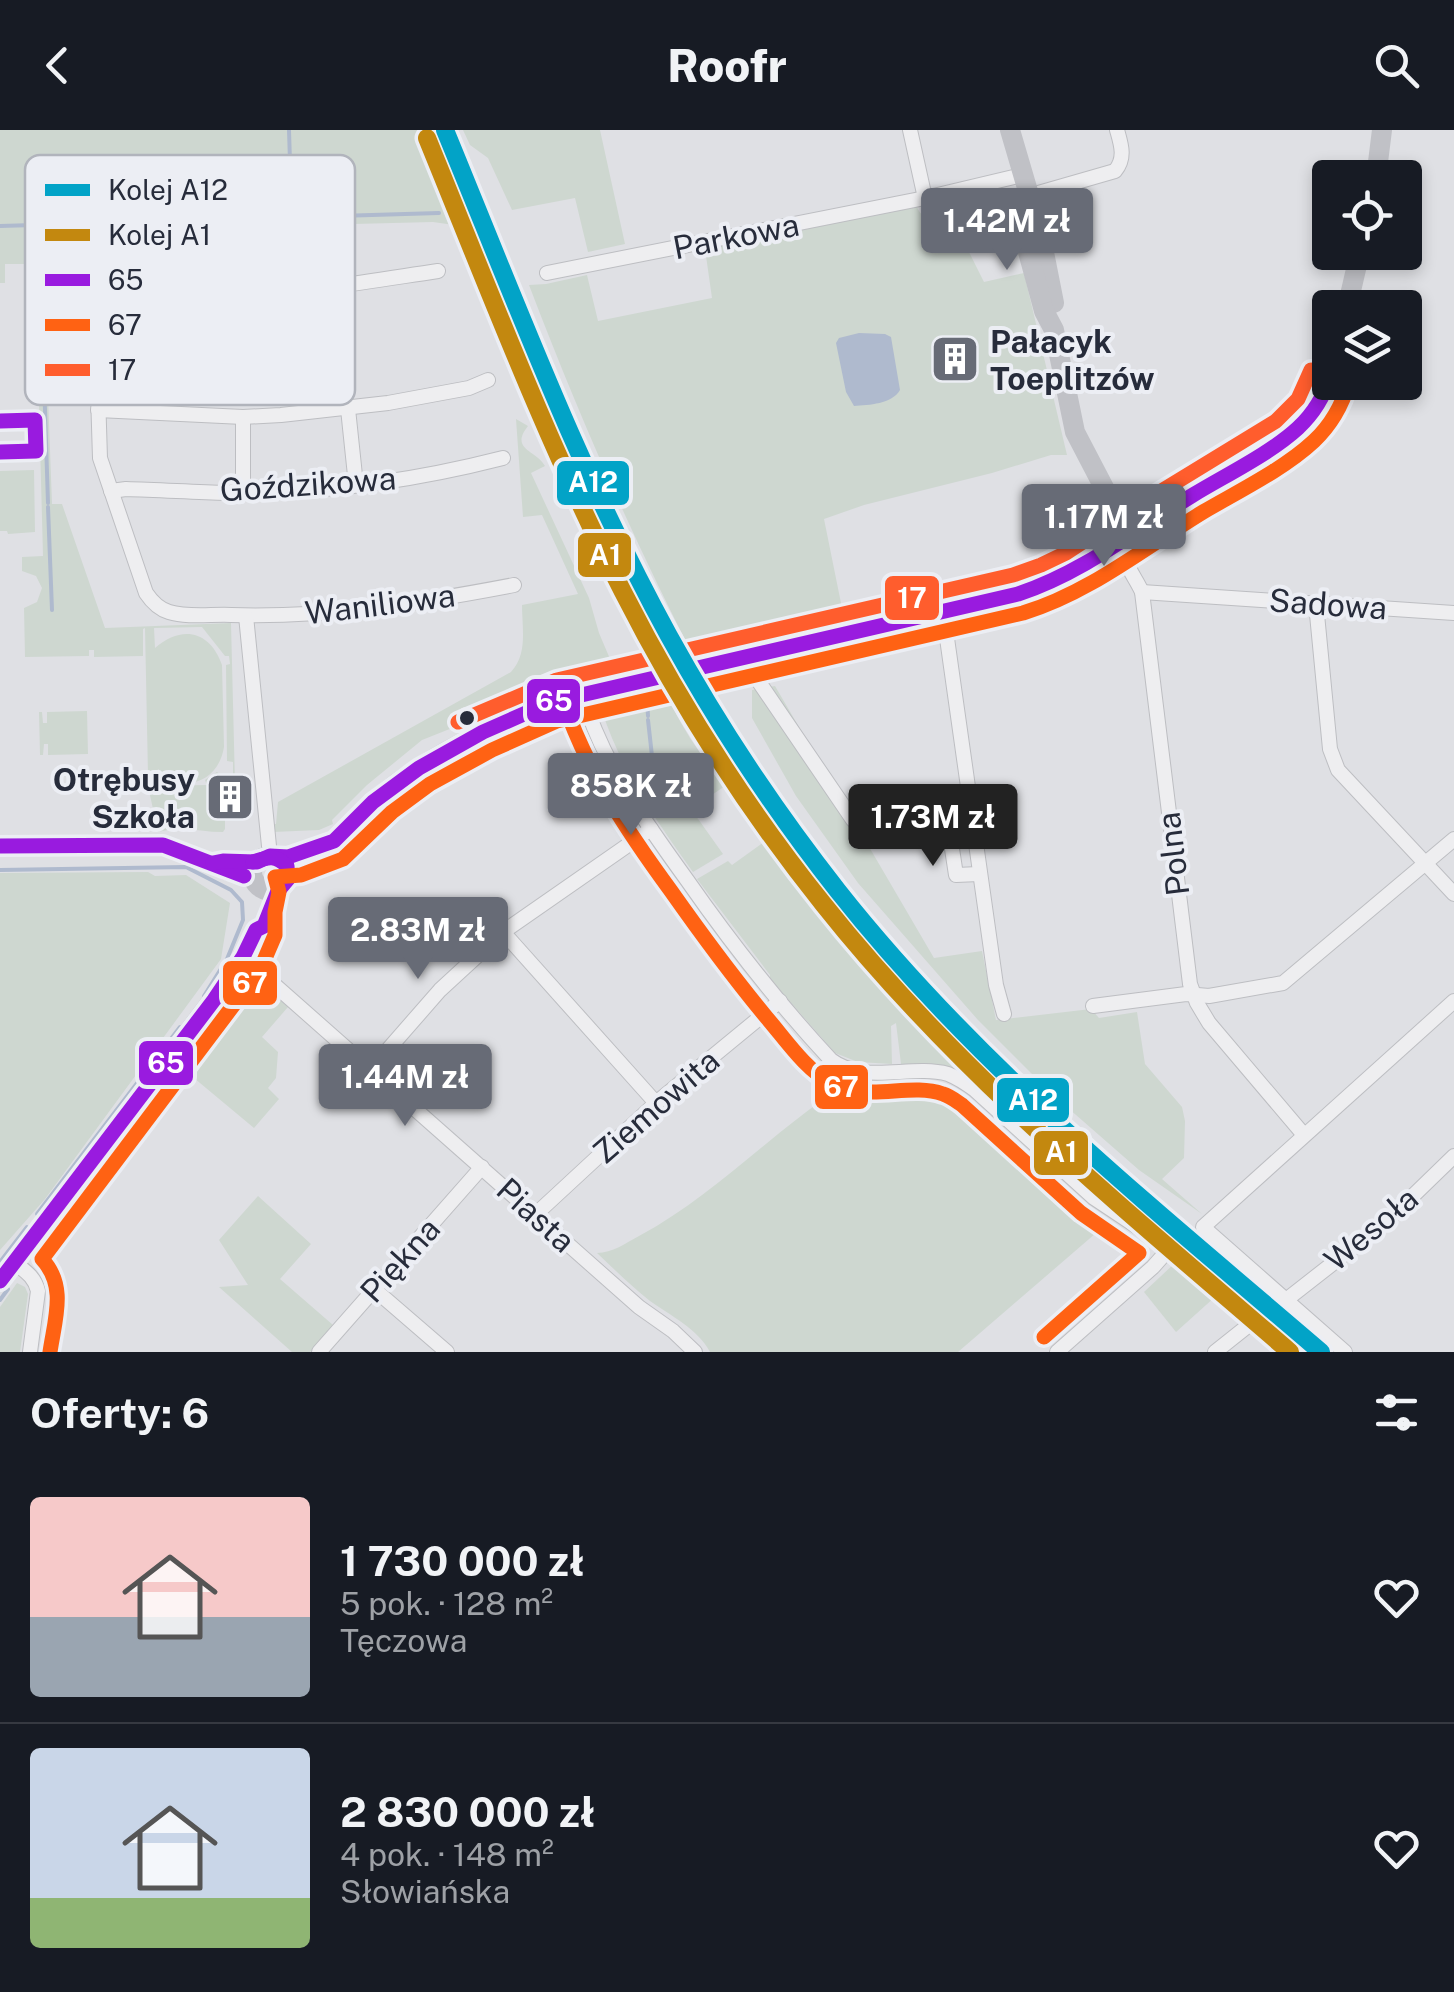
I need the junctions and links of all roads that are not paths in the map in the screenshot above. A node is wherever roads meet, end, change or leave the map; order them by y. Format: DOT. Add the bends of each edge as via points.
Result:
graph roads {
  1 [pos="910,130"];
  2 [pos="1010,130"];
  3 [pos="1117,130"];
  4 [pos="1382,130"];
  5 [pos="1378,160"];
  6 [pos="1022,175"];
  7 [pos="926,198"];
  8 [pos="1029,200"];
  9 [pos="438,271"];
  10 [pos="548,273"];
  11 [pos="355,284"];
  12 [pos="488,380"];
  13 [pos="1322,400"];
  14 [pos="98,405"];
  15 [pos="348,409"];
  16 [pos="98,410"];
  17 [pos="243,417"];
  18 [pos="503,458"];
  19 [pos="356,485"];
  20 [pos="111,490"];
  21 [pos="243,492"];
  22 [pos="1123,540"];
  23 [pos="514,585"];
  24 [pos="1142,592"];
  25 [pos="1316,604"];
  26 [pos="943,610"];
  27 [pos="1454,613"];
  28 [pos="246,616"];
  29 [pos="742,657"];
  30 [pos="582,694"];
  31 [pos="968,798"];
  32 [pos="945,802"];
  33 [pos="651,829"];
  34 [pos="1454,839"];
  35 [pos="0,846"];
  36 [pos="1426,864"];
  37 [pos="269,873"];
  38 [pos="980,874"];
  39 [pos="1454,894"];
  40 [pos="503,932"];
  41 [pos="243,956"];
  42 [pos="1194,996"];
  43 [pos="1454,1001"];
  44 [pos="780,1002"];
  45 [pos="1093,1006"];
  46 [pos="1004,1014"];
  47 [pos="371,1069"];
  48 [pos="656,1103"];
  49 [pos="1304,1134"];
  50 [pos="1454,1156"];
  51 [pos="482,1168"];
  52 [pos="536,1214"];
  53 [pos="1168,1249"];
  54 [pos="14,1262"];
  55 [pos="0,1281"];
  56 [pos="374,1289"];
  57 [pos="1286,1300"];
  58 [pos="1254,1321"];
  59 [pos="30,1352"];
  60 [pos="319,1352"];
  61 [pos="446,1352"];
  62 [pos="696,1352"];
  63 [pos="1057,1352"];
  64 [pos="1216,1352"];
  65 [pos="1291,1352"];
  66 [pos="1346,1352"];
  1 -- 7 [label="street"];
  2 -- 6 [label="main road"];
  3 -- 8 [label="street" via="1122,155 1115,171"];
  4 -- 5 [label="main road"];
  6 -- 7 [label="street, Parkowa"];
  6 -- 8 [label="main road"];
  7 -- 10 [label="street, Parkowa"];
  8 -- 22 [label="main road" via="1056,310 1054,330 1075,432 1124,526"];
  9 -- 11 [label="street"];
  12 -- 15 [label="street"];
  13 -- 22 [label="main road" via="1288,437"];
  14 -- 16 [label="street, Waniliowa"];
  15 -- 17 [label="street"];
  15 -- 19 [label="street"];
  16 -- 17 [label="street"];
  16 -- 20 [label="street, Waniliowa" via="100,458"];
  17 -- 21 [label="street"];
  18 -- 19 [label="street, Goździkowa"];
  19 -- 21 [label="street, Goździkowa"];
  20 -- 21 [label="street, Goździkowa"];
  20 -- 28 [label="street, Waniliowa" via="154,603 175,614"];
  22 -- 24 [label="street, Polna" via="1124,560"];
  22 -- 26 [label="main road" via="1048,584"];
  23 -- 28 [label="street, Waniliowa" via="398,606"];
  24 -- 25 [label="street, Sadowa"];
  24 -- 42 [label="street, Polna"];
  25 -- 27 [label="street, Sadowa"];
  25 -- 36 [label="street" via="1330,749 1338,770"];
  26 -- 29 [label="main road"];
  26 -- 31 [label="street"];
  28 -- 37 [label="street"];
  29 -- 30 [label="main road"];
  29 -- 32 [label="street" via="852,820"];
  30 -- 33 [label="street" via="606,757"];
  30 -- 37 [label="main road" via="440,754 377,798 325,855"];
  31 -- 32 [label="street"];
  31 -- 38 [label="street"];
  32 -- 38 [label="street" via="956,875"];
  33 -- 40 [label="street"];
  33 -- 44 [label="street"];
  34 -- 36 [label="street"];
  35 -- 37 [label="street" via="154,844 226,872"];
  36 -- 39 [label="street"];
  36 -- 42 [label="street" via="1283,984"];
  37 -- 41 [label="main road" via="264,926"];
  38 -- 46 [label="street"];
  40 -- 47 [label="street" via="440,990"];
  40 -- 48 [label="street"];
  41 -- 47 [label="street, Piasta"];
  41 -- 54 [label="main road"];
  42 -- 45 [label="street"];
  42 -- 49 [label="street, Polna" via="1209,1023"];
  43 -- 49 [label="street"];
  44 -- 48 [label="street, Ziemowita"];
  44 -- 53 [label="street" via="840,1066 939,1072 968,1085 1094,1198"];
  47 -- 51 [label="street, Piasta"];
  48 -- 52 [label="street, Ziemowita"];
  49 -- 57 [label="street" via="1203,1227"];
  50 -- 57 [label="street, Wesoła" via="1386,1221"];
  51 -- 52 [label="street, Piasta"];
  51 -- 56 [label="street, Piękna"];
  52 -- 62 [label="street, Piasta"];
  53 -- 58 [label="street"];
  53 -- 63 [label="street"];
  54 -- 55 [label="main road"];
  54 -- 59 [label="street" via="38,1291"];
  56 -- 60 [label="street, Piękna"];
  56 -- 61 [label="street"];
  57 -- 66 [label="street"];
  58 -- 64 [label="street"];
  58 -- 65 [label="street"];
}
